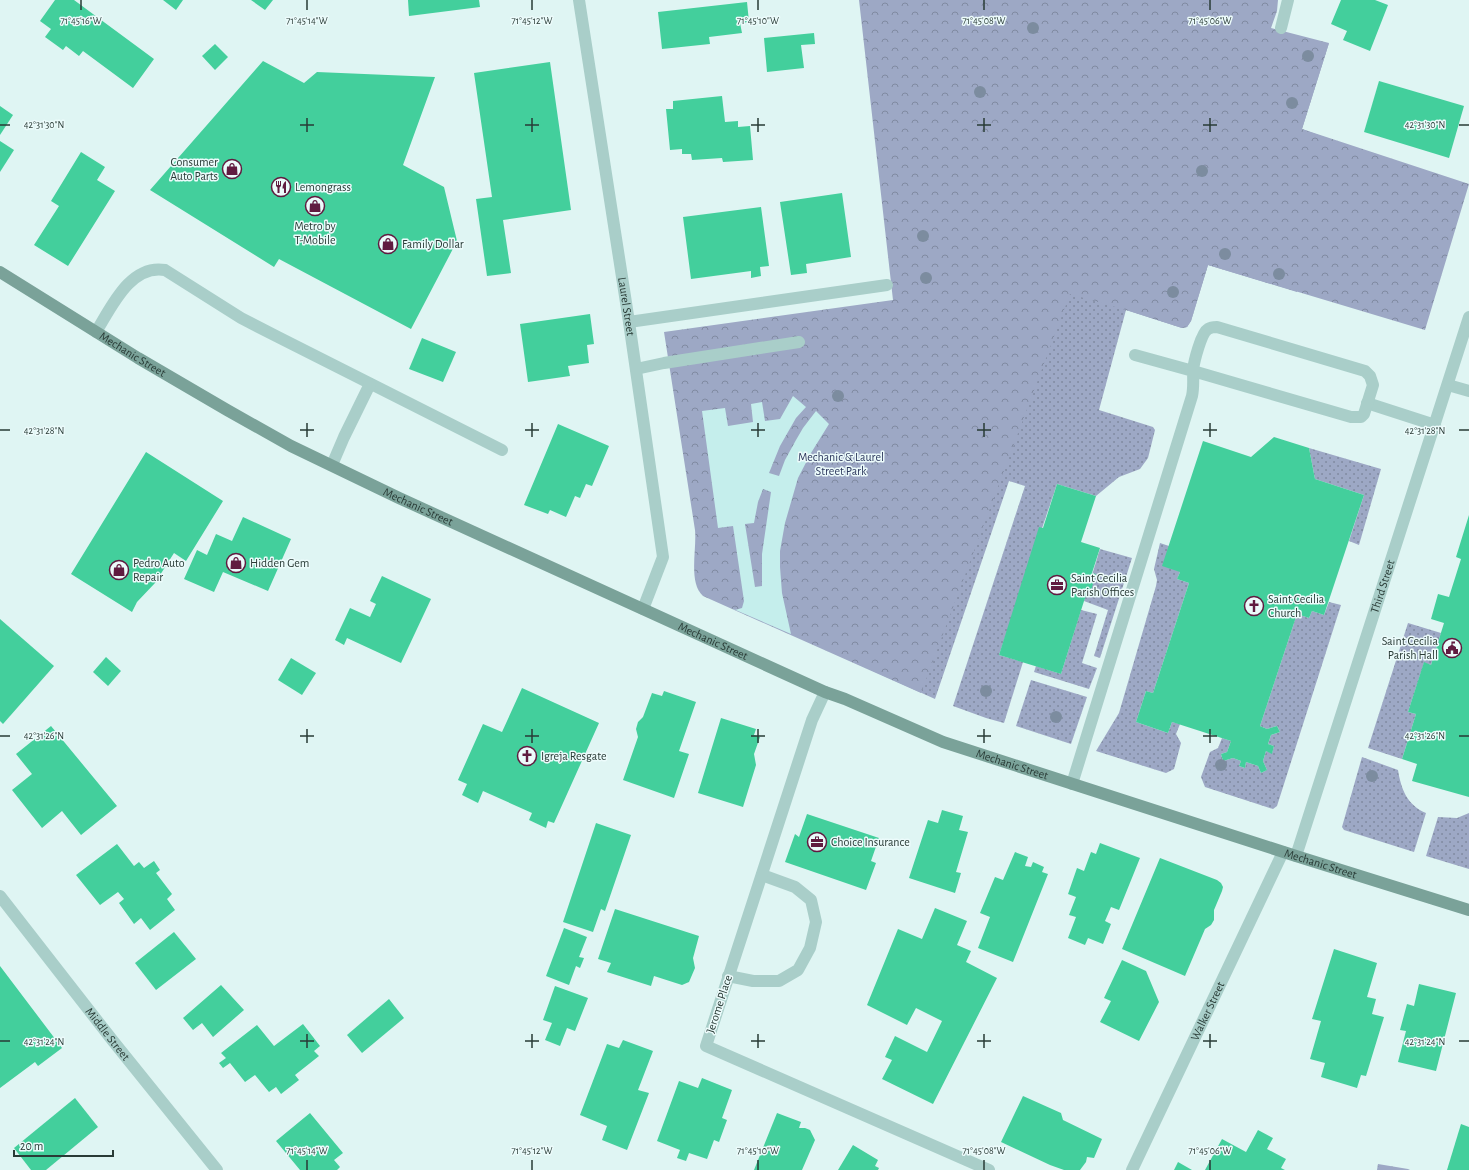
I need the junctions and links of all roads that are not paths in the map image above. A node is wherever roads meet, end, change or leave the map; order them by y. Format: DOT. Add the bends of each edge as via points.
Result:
graph roads {
  1 [pos="579,0"];
  2 [pos="1288,0"];
  3 [pos="1281,28"];
  4 [pos="0,272"];
  5 [pos="886,285"];
  6 [pos="1469,317"];
  7 [pos="629,322"];
  8 [pos="96,332"];
  9 [pos="800,342"];
  10 [pos="1135,356"];
  11 [pos="636,369"];
  12 [pos="1193,371"];
  13 [pos="370,384"];
  14 [pos="1448,385"];
  15 [pos="1469,391"];
  16 [pos="1367,403"];
  17 [pos="1435,425"];
  18 [pos="502,450"];
  19 [pos="332,466"];
  20 [pos="643,609"];
  21 [pos="825,692"];
  22 [pos="1072,784"];
  23 [pos="1283,852"];
  24 [pos="1296,856"];
  25 [pos="762,875"];
  26 [pos="0,896"];
  27 [pos="1469,910"];
  28 [pos="728,976"];
  29 [pos="217,1170"];
  30 [pos="989,1170"];
  31 [pos="1132,1170"];
  1 -- 7 [label="street, Laurel Street"];
  2 -- 3 [label="street"];
  4 -- 8 [label="main road, Mechanic Street"];
  5 -- 7 [label="street"];
  6 -- 14 [label="street, Third Street"];
  7 -- 11 [label="street, Laurel Street"];
  8 -- 13 [label="street" via="134,277 152,269 165,270 241,318"];
  8 -- 19 [label="main road, Mechanic Street" via="227,410"];
  9 -- 11 [label="street"];
  10 -- 12 [label="street"];
  11 -- 20 [label="street, Laurel Street" via="663,557"];
  12 -- 16 [label="street" via="1351,417 1361,417"];
  12 -- 16 [label="street" via="1203,335 1207,329 1217,327 1365,371 1373,385"];
  12 -- 22 [label="street" via="1192,396"];
  13 -- 18 [label="street"];
  13 -- 19 [label="street"];
  14 -- 15 [label="street"];
  14 -- 17 [label="street, Third Street"];
  16 -- 17 [label="street"];
  17 -- 24 [label="street, Third Street"];
  19 -- 20 [label="main road, Mechanic Street"];
  20 -- 21 [label="main road, Mechanic Street"];
  21 -- 22 [label="main road, Mechanic Street" via="943,742"];
  21 -- 25 [label="street, Jerome Place" via="812,720"];
  22 -- 23 [label="main road, Mechanic Street"];
  23 -- 24 [label="main road, Mechanic Street"];
  23 -- 31 [label="street, Walker Street"];
  24 -- 27 [label="main road, Mechanic Street"];
  25 -- 28 [label="street, Jerome Place"];
  25 -- 28 [label="street" via="795,887 811,900 816,922 810,948 798,970 779,981 753,981"];
  26 -- 29 [label="street, Middle Street"];
  28 -- 30 [label="street, Jerome Place" via="706,1046"];
}
